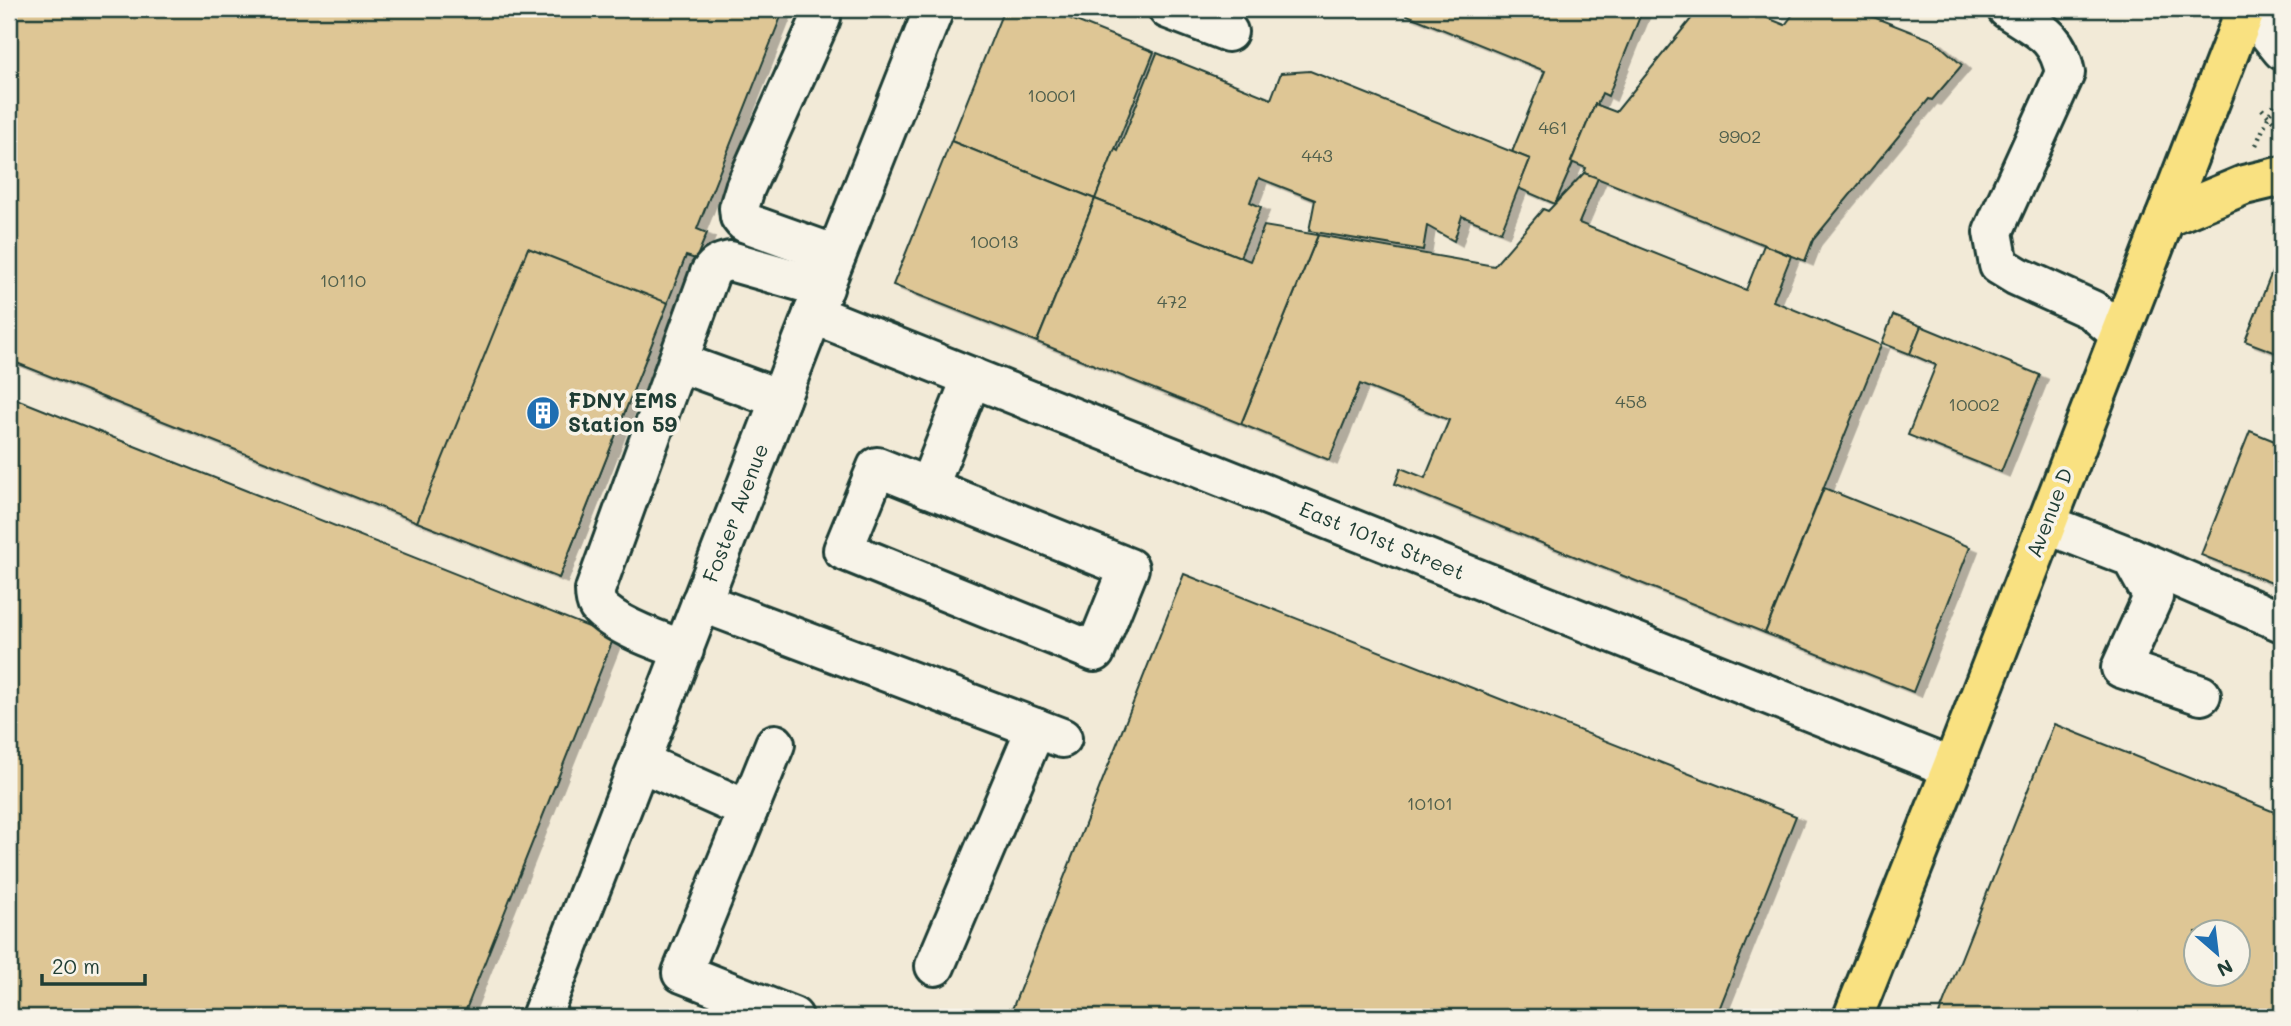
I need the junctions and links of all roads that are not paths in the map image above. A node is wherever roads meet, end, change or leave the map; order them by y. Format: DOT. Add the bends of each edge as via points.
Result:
graph roads {
  1 [pos="1168,9"];
  2 [pos="2007,9"];
  3 [pos="2247,9"];
  4 [pos="926,11"];
  5 [pos="821,18"];
  6 [pos="1228,32"];
  7 [pos="2282,50"];
  8 [pos="2282,176"];
  9 [pos="2165,218"];
  10 [pos="824,286"];
  11 [pos="2120,334"];
  12 [pos="678,362"];
  13 [pos="972,377"];
  14 [pos="780,399"];
  15 [pos="928,488"];
  16 [pos="2046,524"];
  17 [pos="2130,557"];
  18 [pos="701,603"];
  19 [pos="2282,622"];
  20 [pos="684,650"];
  21 [pos="2201,695"];
  22 [pos="775,744"];
  23 [pos="640,762"];
  24 [pos="1952,768"];
  25 [pos="748,810"];
  26 [pos="936,967"];
  27 [pos="541,1017"];
  28 [pos="793,1017"];
  29 [pos="1853,1017"];
  1 -- 6 [label="street"];
  2 -- 11 [label="street" via="2053,40 2065,74 1993,232 1999,265 2092,310"];
  3 -- 7 [label="street"];
  3 -- 9 [label="main road, Avenue D"];
  4 -- 10 [label="street, Foster Avenue"];
  5 -- 10 [label="street" via="739,208 744,222"];
  8 -- 9 [label="main road"];
  9 -- 11 [label="main road, Avenue D"];
  10 -- 12 [label="street" via="721,262 710,273"];
  10 -- 13 [label="street, East 101st Street"];
  10 -- 14 [label="street, Foster Avenue"];
  11 -- 16 [label="main road, Avenue D"];
  12 -- 14 [label="street"];
  12 -- 20 [label="street" via="595,597 598,606 624,624"];
  13 -- 15 [label="street"];
  13 -- 24 [label="street, East 101st Street"];
  14 -- 18 [label="street, Foster Avenue"];
  15 -- 15 [label="street" via="1129,568 1095,652 843,550 877,467"];
  16 -- 17 [label="street"];
  16 -- 24 [label="main road, Avenue D"];
  17 -- 19 [label="street"];
  17 -- 21 [label="street" via="2153,597 2121,668"];
  18 -- 20 [label="street, Foster Avenue"];
  18 -- 26 [label="street" via="1049,733"];
  20 -- 23 [label="street, Foster Avenue"];
  22 -- 25 [label="street"];
  23 -- 25 [label="street"];
  23 -- 27 [label="street, Foster Avenue"];
  24 -- 29 [label="main road, Avenue D"];
  25 -- 28 [label="street" via="682,973"];
}
